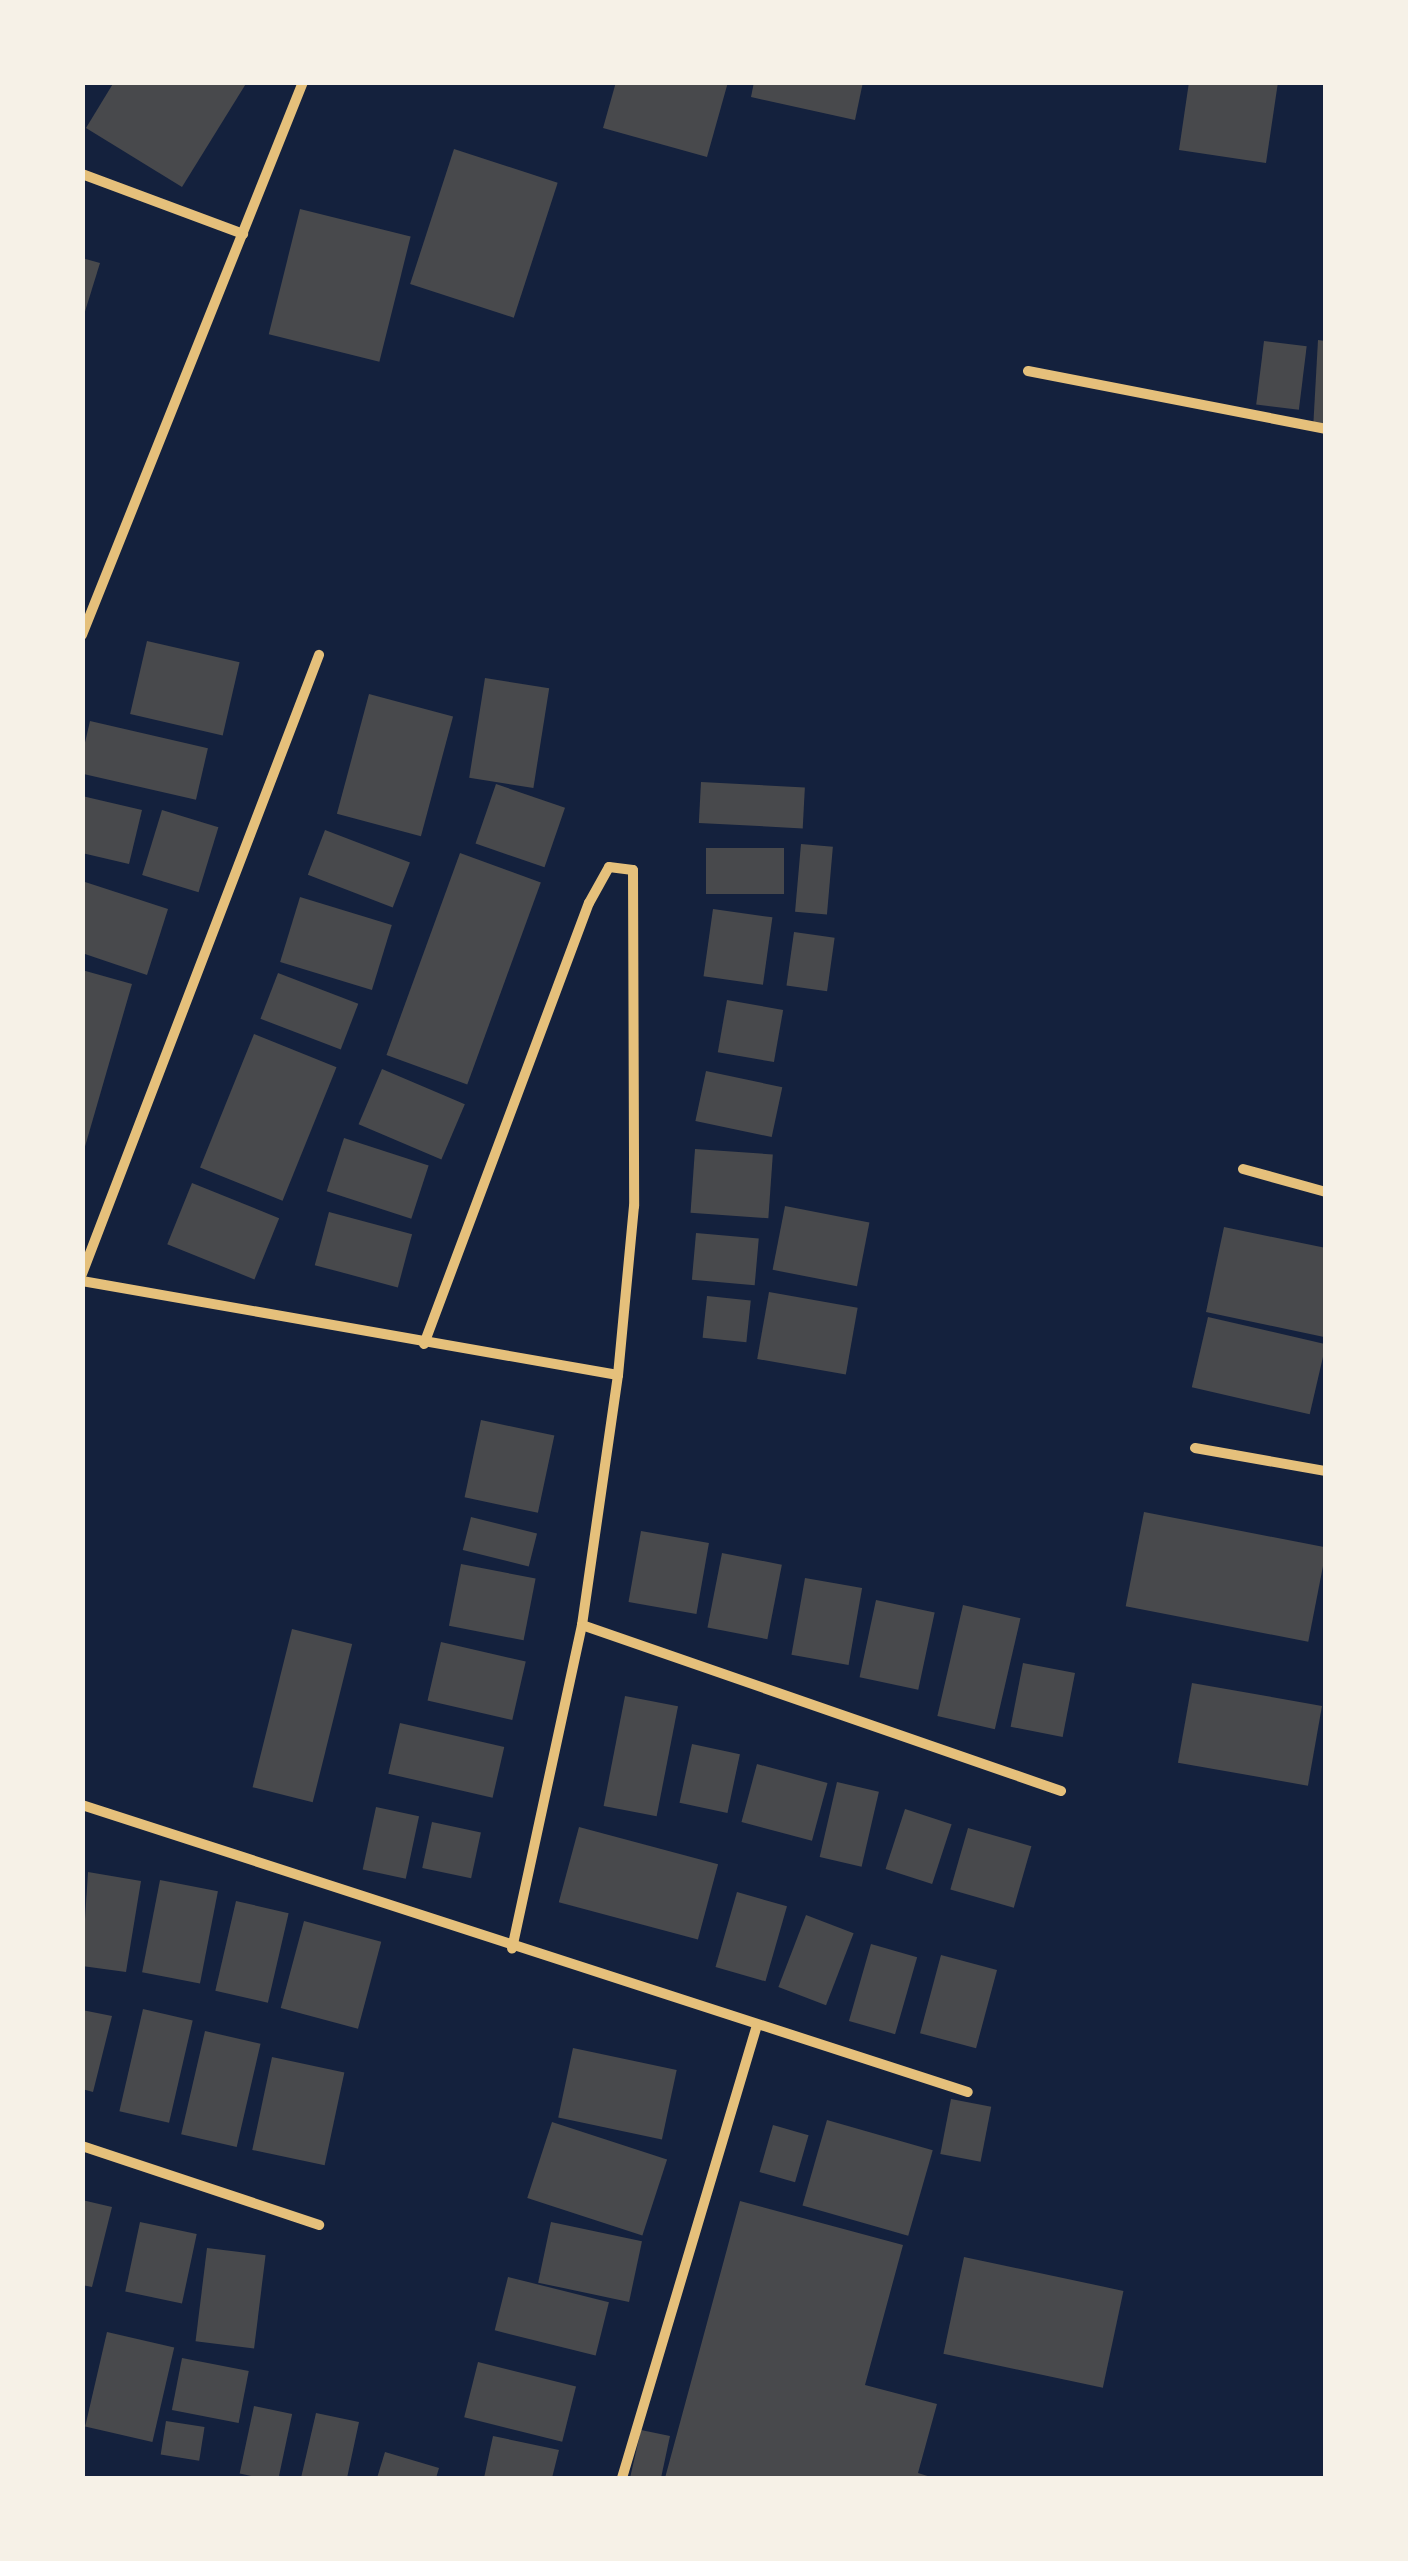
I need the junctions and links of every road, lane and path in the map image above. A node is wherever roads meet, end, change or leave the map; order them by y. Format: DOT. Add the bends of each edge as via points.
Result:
graph roads {
  1 [pos="303,82"];
  2 [pos="82,174"];
  3 [pos="243,234"];
  4 [pos="1028,370"];
  5 [pos="1326,429"];
  6 [pos="82,635"];
  7 [pos="319,655"];
  8 [pos="1243,1169"];
  9 [pos="1326,1192"];
  10 [pos="82,1278"];
  11 [pos="424,1344"];
  12 [pos="618,1375"];
  13 [pos="1196,1448"];
  14 [pos="1326,1471"];
  15 [pos="582,1625"];
  16 [pos="1061,1792"];
  17 [pos="82,1805"];
  18 [pos="512,1949"];
  19 [pos="756,2028"];
  20 [pos="968,2092"];
  21 [pos="82,2146"];
  22 [pos="318,2226"];
  23 [pos="622,2478"];
  1 -- 3 [label="street"];
  2 -- 3 [label="street"];
  3 -- 6 [label="street"];
  4 -- 5 [label="street"];
  7 -- 10 [label="street"];
  8 -- 9 [label="street"];
  10 -- 11 [label="street"];
  11 -- 12 [label="street"];
  11 -- 12 [label="street" via="589,903 609,867 621,866 632,870 637,887 638,1049 634,1206"];
  12 -- 15 [label="street"];
  13 -- 14 [label="street"];
  15 -- 16 [label="street"];
  15 -- 18 [label="street"];
  17 -- 18 [label="street"];
  18 -- 19 [label="street"];
  19 -- 20 [label="street"];
  19 -- 23 [label="street"];
  21 -- 22 [label="street"];
}
